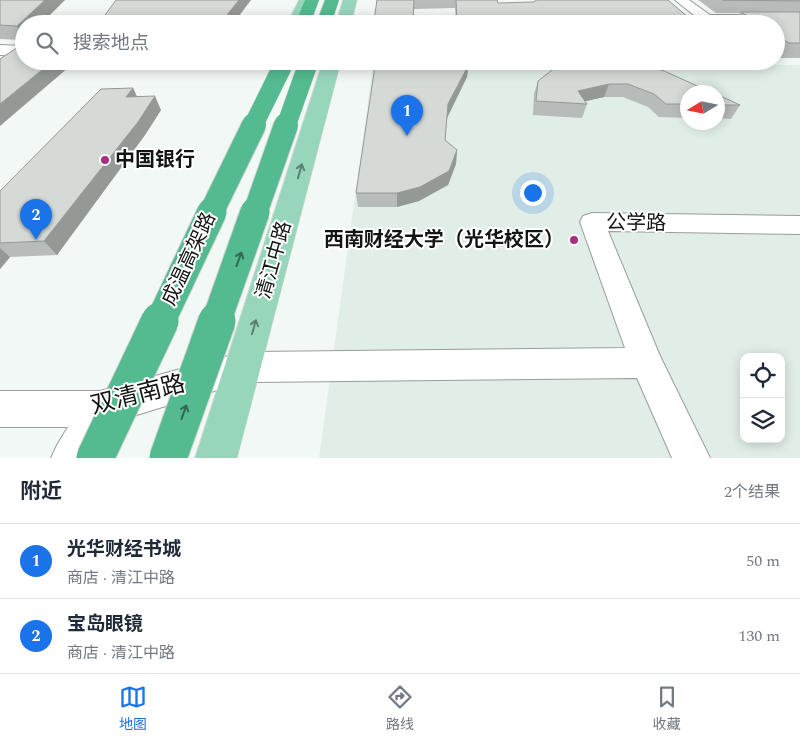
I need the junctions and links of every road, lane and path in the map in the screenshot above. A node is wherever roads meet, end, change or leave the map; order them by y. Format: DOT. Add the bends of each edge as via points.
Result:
graph roads {
  1 [pos="306,0"];
  2 [pos="312,0"];
  3 [pos="332,0"];
  4 [pos="348,0"];
  5 [pos="681,0"];
  6 [pos="298,15"];
  7 [pos="306,15"];
  8 [pos="326,15"];
  9 [pos="344,15"];
  10 [pos="702,15"];
  11 [pos="785,19"];
  12 [pos="800,19"];
  13 [pos="0,50"];
  14 [pos="15,51"];
  15 [pos="271,70"];
  16 [pos="302,70"];
  17 [pos="303,70"];
  18 [pos="329,70"];
  19 [pos="800,225"];
  20 [pos="647,363"];
  21 [pos="243,366"];
  22 [pos="0,409"];
  23 [pos="100,409"];
  24 [pos="70,458"];
  25 [pos="76,458"];
  26 [pos="96,458"];
  27 [pos="168,458"];
  28 [pos="216,458"];
  29 [pos="692,458"];
  1 -- 6 [label="main road"];
  2 -- 7 [label="highway"];
  3 -- 8 [label="highway"];
  4 -- 9 [label="highway"];
  5 -- 10 [label="street"];
  11 -- 12 [label="street"];
  13 -- 14 [label="street"];
  15 -- 23 [label="main road"];
  16 -- 26 [label="highway, 成温高架路, bridge" via="226,182"];
  27 -- 17 [label="highway, 成温高架路, one-way, bridge"];
  21 -- 18 [label="main road, 清江中路, one-way"];
  19 -- 20 [label="street, 公学路" via="592,222"];
  20 -- 21 [label="street, 双清南路"];
  20 -- 29 [label="street"];
  21 -- 23 [label="street, 双清南路"];
  21 -- 28 [label="main road, 清江中路"];
  22 -- 23 [label="street, 双清南路"];
  23 -- 24 [label="street"];
  23 -- 25 [label="main road"];
}
